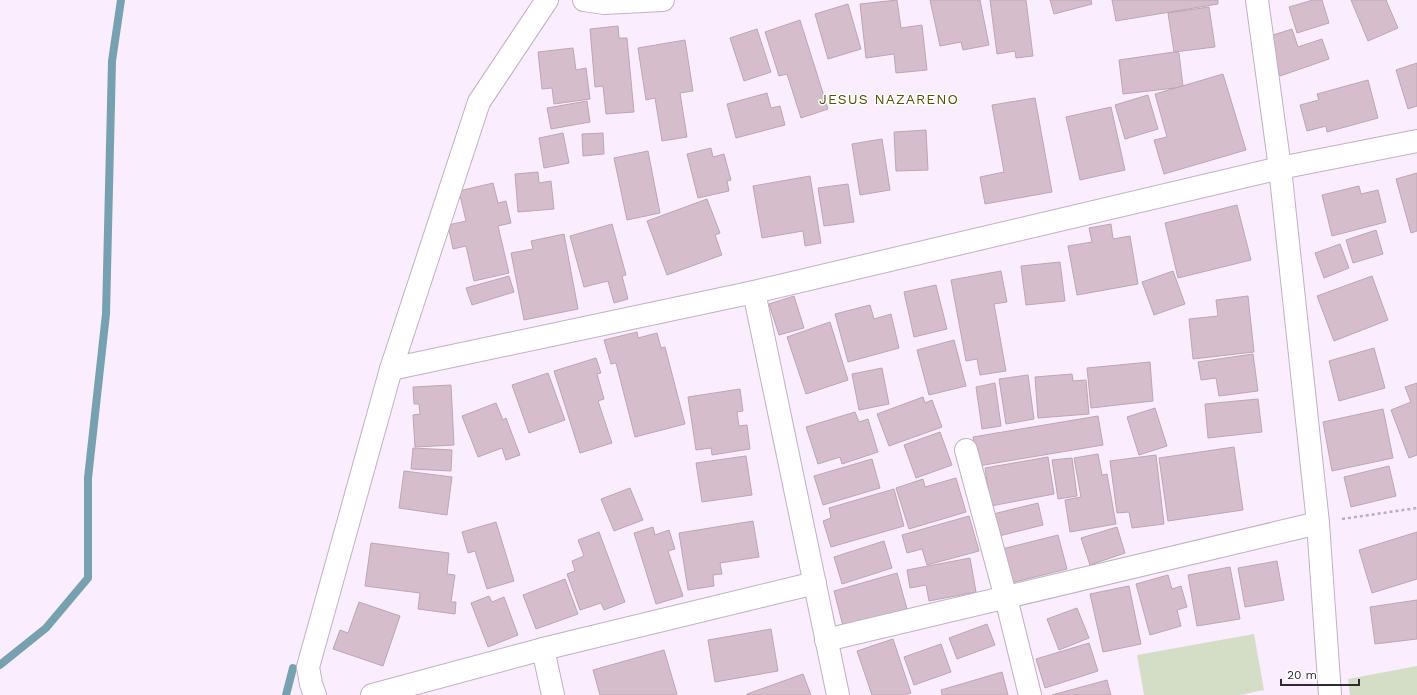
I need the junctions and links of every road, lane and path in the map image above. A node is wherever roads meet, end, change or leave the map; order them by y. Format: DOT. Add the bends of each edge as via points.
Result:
graph roads {
  1 [pos="547,0"];
  2 [pos="584,0"];
  3 [pos="663,0"];
  4 [pos="1257,0"];
  5 [pos="1417,141"];
  6 [pos="1280,168"];
  7 [pos="754,292"];
  8 [pos="391,369"];
  9 [pos="966,450"];
  10 [pos="1417,508"];
  11 [pos="1318,522"];
  12 [pos="815,583"];
  13 [pos="1006,598"];
  14 [pos="826,640"];
  15 [pos="543,649"];
  16 [pos="315,695"];
  17 [pos="372,695"];
  18 [pos="553,695"];
  19 [pos="838,695"];
  20 [pos="1030,695"];
  21 [pos="1330,695"];
  1 -- 8 [label="street" via="479,102"];
  2 -- 3 [label="street" via="604,3"];
  4 -- 6 [label="street"];
  5 -- 6 [label="street"];
  6 -- 7 [label="street"];
  6 -- 11 [label="street"];
  7 -- 8 [label="street"];
  7 -- 12 [label="street"];
  8 -- 16 [label="street" via="308,668"];
  9 -- 13 [label="street"];
  10 -- 11 [label="path"];
  11 -- 13 [label="street"];
  11 -- 21 [label="street"];
  12 -- 14 [label="street"];
  12 -- 15 [label="street"];
  13 -- 14 [label="street"];
  13 -- 20 [label="street"];
  14 -- 19 [label="street"];
  15 -- 17 [label="street"];
  15 -- 18 [label="street"];
}
